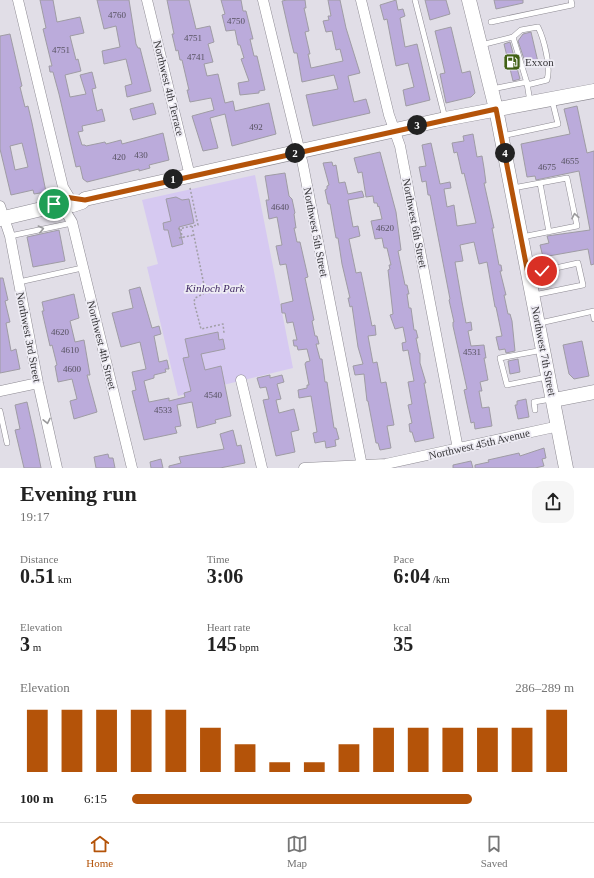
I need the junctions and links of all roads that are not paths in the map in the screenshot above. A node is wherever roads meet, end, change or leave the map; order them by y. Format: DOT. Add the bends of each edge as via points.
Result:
graph roads {
  1 [pos="18,0"];
  2 [pos="147,0"];
  3 [pos="263,0"];
  4 [pos="361,0"];
  5 [pos="415,0"];
  6 [pos="469,0"];
  7 [pos="571,0"];
  8 [pos="491,22"];
  9 [pos="512,37"];
  10 [pos="480,45"];
  11 [pos="527,84"];
  12 [pos="491,90"];
  13 [pos="594,91"];
  14 [pos="552,99"];
  15 [pos="530,103"];
  16 [pos="496,109"];
  17 [pos="445,119"];
  18 [pos="394,130"];
  19 [pos="501,136"];
  20 [pos="300,152"];
  21 [pos="190,182"];
  22 [pos="540,183"];
  23 [pos="512,188"];
  24 [pos="67,202"];
  25 [pos="1,214"];
  26 [pos="72,222"];
  27 [pos="549,232"];
  28 [pos="10,236"];
  29 [pos="521,238"];
  30 [pos="82,268"];
  31 [pos="528,274"];
  32 [pos="19,282"];
  33 [pos="533,295"];
  34 [pos="593,312"];
  35 [pos="594,319"];
  36 [pos="539,324"];
  37 [pos="544,350"];
  38 [pos="549,376"];
  39 [pos="241,380"];
  40 [pos="38,383"];
  41 [pos="0,391"];
  42 [pos="594,392"];
  43 [pos="554,399"];
  44 [pos="536,410"];
  45 [pos="0,411"];
  46 [pos="558,426"];
  47 [pos="7,443"];
  48 [pos="458,449"];
  49 [pos="362,466"];
  50 [pos="57,468"];
  51 [pos="132,468"];
  52 [pos="262,468"];
  53 [pos="304,468"];
  54 [pos="314,468"];
  55 [pos="566,468"];
  1 -- 24 [label="street, Northwest 4th Street"];
  2 -- 21 [label="street, Northwest 4th Terrace"];
  3 -- 20 [label="street, Northwest 5th Street"];
  4 -- 18 [label="street, Northwest 6th Street"];
  5 -- 17 [label="lane"];
  6 -- 10 [label="street, Northwest 7th Street"];
  7 -- 8 [label="lane" via="572,5"];
  9 -- 10 [label="lane"];
  9 -- 11 [label="lane"];
  9 -- 11 [label="lane" via="521,30 538,27 542,35 549,74 547,80"];
  10 -- 12 [label="street, Northwest 7th Street"];
  11 -- 12 [label="lane"];
  11 -- 15 [label="lane"];
  12 -- 16 [label="street, Northwest 7th Street"];
  13 -- 14 [label="street"];
  14 -- 15 [label="street"];
  14 -- 19 [label="lane" via="558,124"];
  15 -- 16 [label="street"];
  16 -- 17 [label="street"];
  16 -- 19 [label="street, Northwest 7th Street"];
  17 -- 18 [label="street"];
  18 -- 20 [label="street"];
  18 -- 48 [label="street, Northwest 6th Street" via="402,154"];
  19 -- 23 [label="street, Northwest 7th Street"];
  20 -- 21 [label="street"];
  20 -- 49 [label="street, Northwest 5th Street"];
  21 -- 24 [label="street"];
  22 -- 23 [label="lane"];
  22 -- 27 [label="lane"];
  27 -- 22 [label="lane, one-way" via="577,226 567,178"];
  23 -- 29 [label="street, Northwest 7th Street"];
  24 -- 25 [label="street"];
  24 -- 26 [label="street, Northwest 4th Street" via="74,212"];
  25 -- 28 [label="street, Northwest 3rd Street"];
  28 -- 26 [label="lane, one-way"];
  26 -- 30 [label="street, Northwest 4th Street"];
  27 -- 29 [label="lane"];
  28 -- 32 [label="street, Northwest 3rd Street"];
  29 -- 31 [label="street, Northwest 7th Street"];
  30 -- 32 [label="lane"];
  30 -- 51 [label="street, Northwest 4th Street"];
  31 -- 33 [label="street, Northwest 7th Street"];
  31 -- 33 [label="lane" via="578,263 583,285"];
  32 -- 40 [label="street, Northwest 3rd Street"];
  33 -- 36 [label="street, Northwest 7th Street"];
  34 -- 35 [label="lane"];
  34 -- 36 [label="lane"];
  36 -- 37 [label="street, Northwest 7th Street"];
  37 -- 38 [label="street, Northwest 7th Street"];
  37 -- 38 [label="lane" via="500,358 507,385"];
  38 -- 43 [label="street, Northwest 7th Street"];
  39 -- 52 [label="street"];
  40 -- 41 [label="street"];
  40 -- 50 [label="street, Northwest 3rd Street, one-way"];
  42 -- 43 [label="street"];
  43 -- 44 [label="lane" via="534,402"];
  43 -- 46 [label="street, Northwest 7th Street"];
  45 -- 47 [label="lane"];
  46 -- 48 [label="street, Northwest 45th Avenue"];
  46 -- 55 [label="street, Northwest 7th Street"];
  48 -- 49 [label="street, Northwest 45th Avenue" via="386,464"];
  49 -- 54 [label="street, Northwest 45th Avenue"];
  53 -- 54 [label="street, Northwest 45th Avenue"];
}
